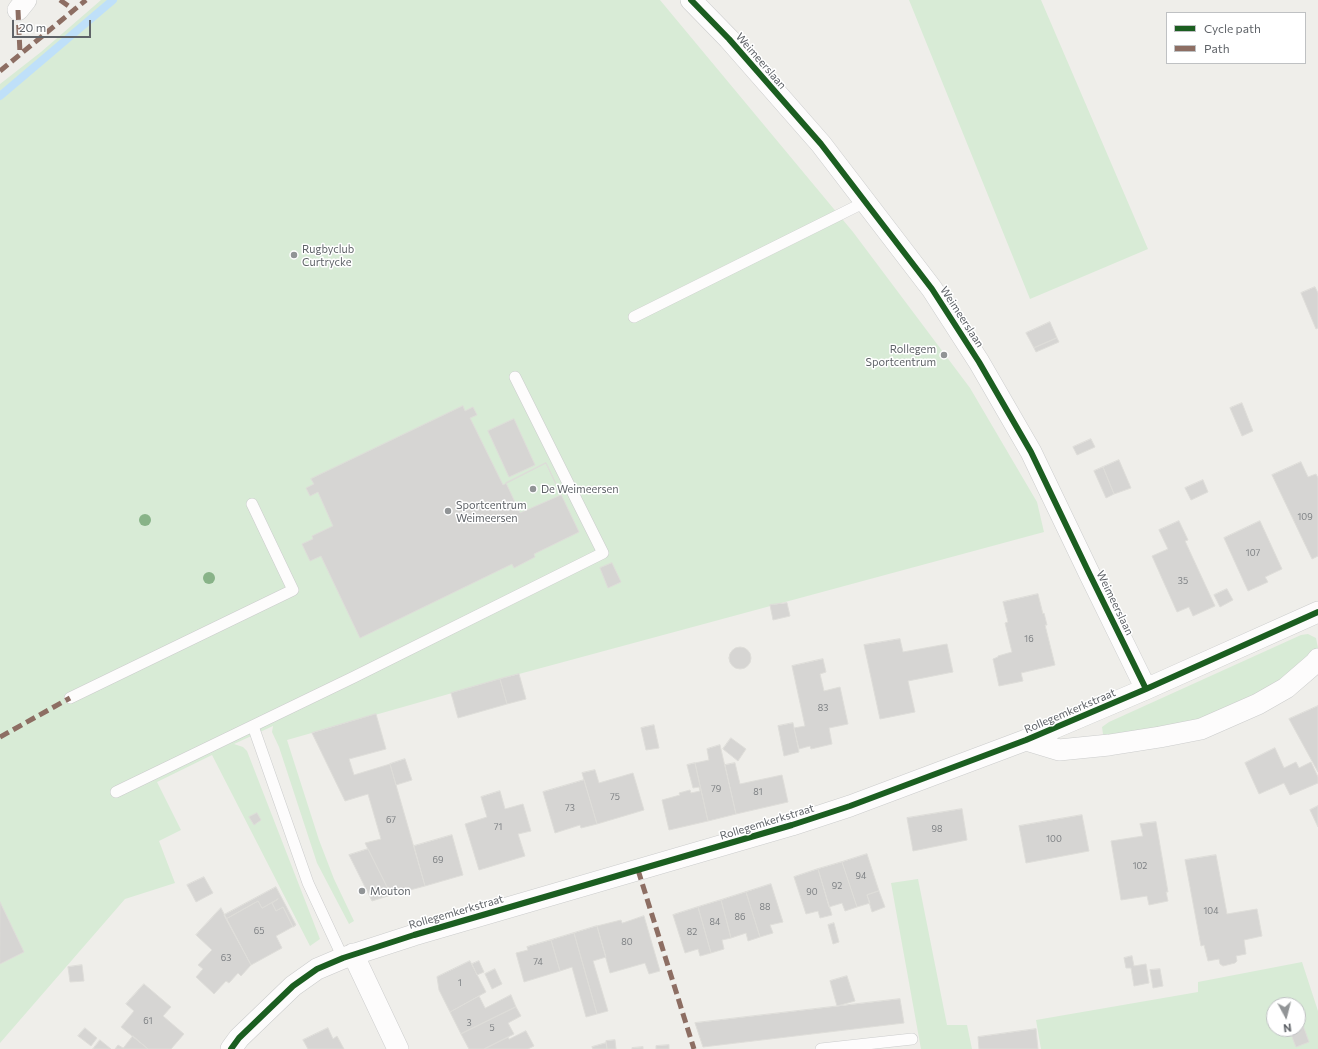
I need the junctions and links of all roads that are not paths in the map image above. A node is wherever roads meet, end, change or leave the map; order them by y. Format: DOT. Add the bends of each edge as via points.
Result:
graph roads {
  1 [pos="691,0"];
  2 [pos="865,202"];
  3 [pos="634,317"];
  4 [pos="515,377"];
  5 [pos="252,504"];
  6 [pos="1318,612"];
  7 [pos="1318,659"];
  8 [pos="1146,689"];
  9 [pos="70,698"];
  10 [pos="254,726"];
  11 [pos="1026,740"];
  12 [pos="116,792"];
  13 [pos="348,956"];
  14 [pos="912,1039"];
  15 [pos="231,1049"];
  16 [pos="398,1049"];
  17 [pos="821,1049"];
  1 -- 2 [label="street, Weimeerslaan" via="729,39 821,144"];
  2 -- 3 [label="lane"];
  2 -- 8 [label="street, Weimeerslaan" via="932,289 979,362 1031,452"];
  4 -- 10 [label="lane" via="603,553"];
  5 -- 9 [label="lane" via="293,590"];
  6 -- 8 [label="street, Rollegemkerkstraat"];
  7 -- 11 [label="street, Rollegemkerkstraat" via="1286,688 1258,704 1201,729 1109,745 1059,750"];
  8 -- 11 [label="street, Rollegemkerkstraat"];
  10 -- 12 [label="lane"];
  10 -- 13 [label="lane" via="308,883"];
  11 -- 13 [label="street, Rollegemkerkstraat" via="792,825"];
  13 -- 15 [label="street, Rollegemkerkstraat" via="317,970 293,986 239,1038"];
  13 -- 16 [label="street"];
  14 -- 17 [label="lane"];
}
